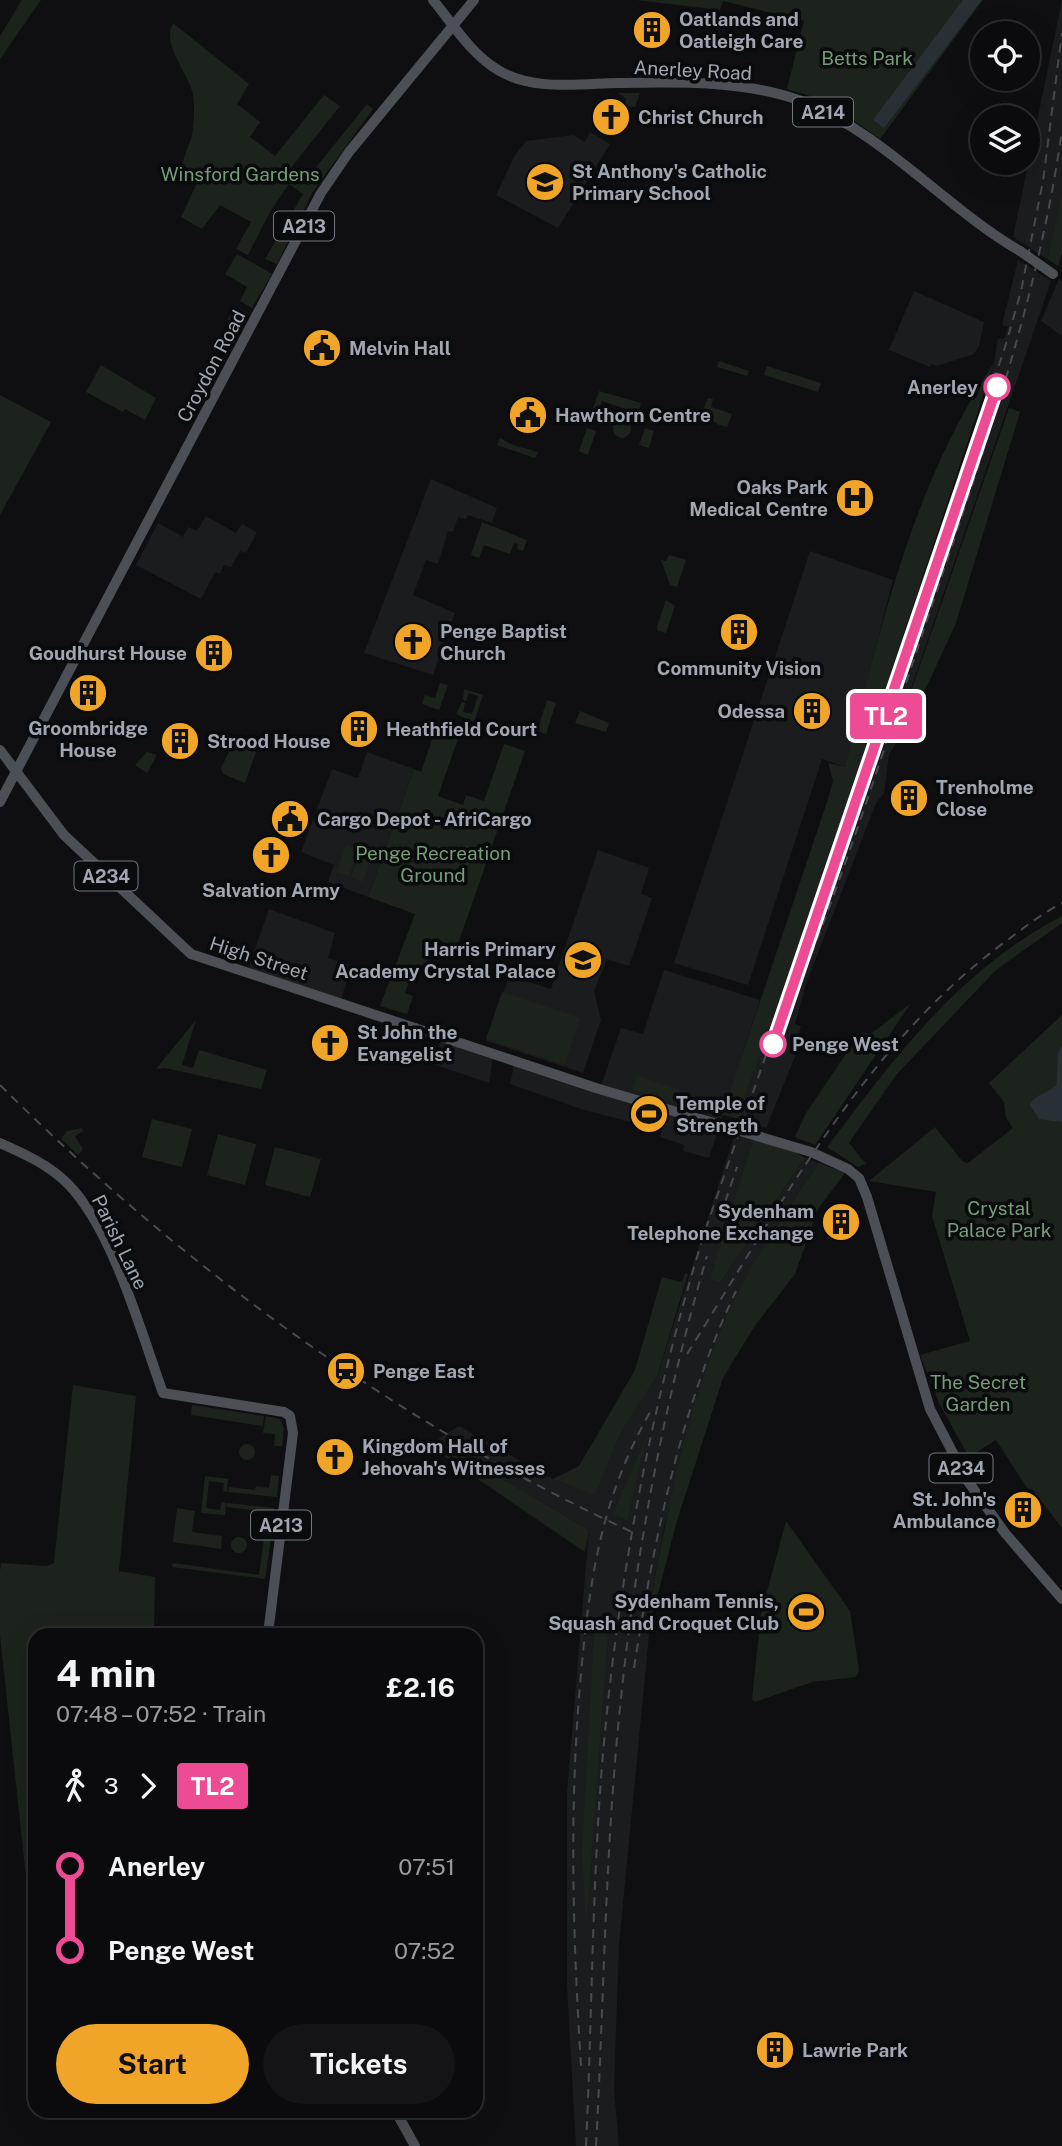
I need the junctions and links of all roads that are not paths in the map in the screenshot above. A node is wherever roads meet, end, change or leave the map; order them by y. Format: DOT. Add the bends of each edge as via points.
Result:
graph roads {
  1 [pos="433,0"];
  2 [pos="474,0"];
  3 [pos="453,26"];
  4 [pos="1057,278"];
  5 [pos="0,750"];
  6 [pos="16,773"];
  7 [pos="0,802"];
  8 [pos="0,1143"];
  9 [pos="1062,1599"];
  10 [pos="269,1628"];
  11 [pos="400,2118"];
  12 [pos="415,2146"];
  1 -- 3 [label="main road, A214"];
  2 -- 3 [label="main road, Croydon Road / A213"];
  3 -- 4 [label="main road, Anerley Road / A214, bridge" via="489,64 526,81 724,86 801,101 862,136"];
  3 -- 6 [label="main road, Croydon Road / A213" via="321,193"];
  5 -- 6 [label="main road, High Street / A234"];
  6 -- 7 [label="main road, A213"];
  6 -- 9 [label="main road, High Street / A234" via="64,835 191,954 596,1088 785,1143 842,1165 859,1178 930,1409 967,1480"];
  8 -- 10 [label="main road, Parish Lane / A213" via="48,1168 69,1185 88,1211 129,1299 163,1393 290,1416 293,1433"];
  11 -- 12 [label="main road"];
}
